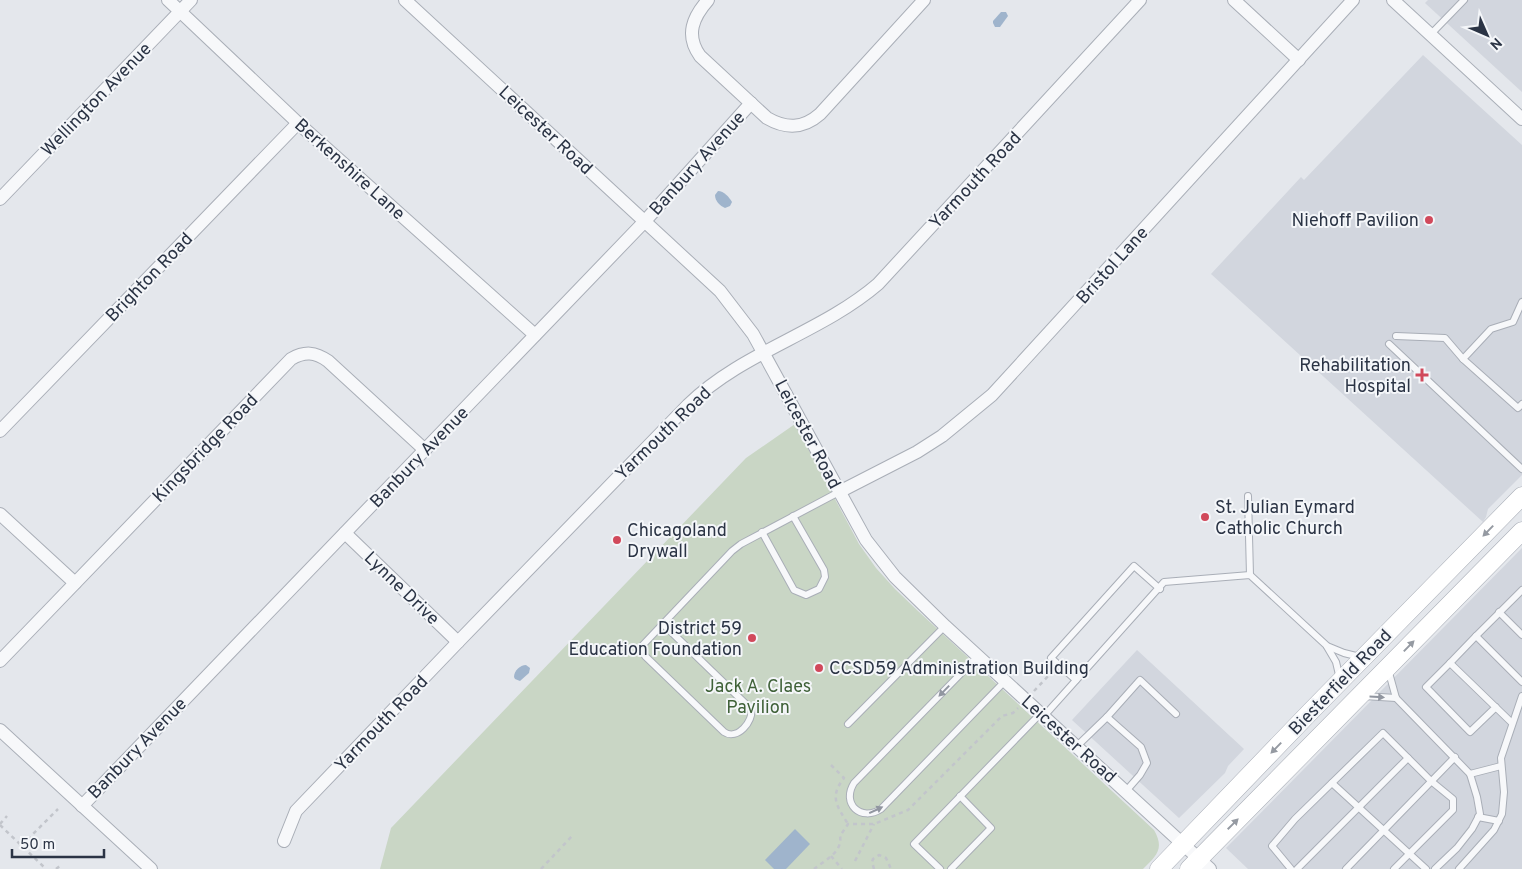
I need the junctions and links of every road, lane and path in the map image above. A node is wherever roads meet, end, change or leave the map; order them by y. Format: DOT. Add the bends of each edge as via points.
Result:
graph roads {
  1 [pos="168,0"];
  2 [pos="191,0"];
  3 [pos="404,0"];
  4 [pos="708,0"];
  5 [pos="924,0"];
  6 [pos="1140,0"];
  7 [pos="1234,0"];
  8 [pos="1353,0"];
  9 [pos="1393,0"];
  10 [pos="1464,0"];
  11 [pos="180,11"];
  12 [pos="1431,34"];
  13 [pos="1299,60"];
  14 [pos="751,103"];
  15 [pos="1522,119"];
  16 [pos="298,123"];
  17 [pos="0,198"];
  18 [pos="644,221"];
  19 [pos="1522,302"];
  20 [pos="535,335"];
  21 [pos="1396,336"];
  22 [pos="1389,344"];
  23 [pos="764,352"];
  24 [pos="1463,359"];
  25 [pos="1522,404"];
  26 [pos="0,431"];
  27 [pos="425,450"];
  28 [pos="1522,469"];
  29 [pos="839,492"];
  30 [pos="1248,496"];
  31 [pos="1522,496"];
  32 [pos="0,514"];
  33 [pos="793,516"];
  34 [pos="1522,531"];
  35 [pos="762,532"];
  36 [pos="345,534"];
  37 [pos="1250,576"];
  38 [pos="75,583"];
  39 [pos="1160,588"];
  40 [pos="1522,590"];
  41 [pos="1500,612"];
  42 [pos="662,624"];
  43 [pos="945,626"];
  44 [pos="1522,635"];
  45 [pos="1476,636"];
  46 [pos="458,642"];
  47 [pos="1326,645"];
  48 [pos="978,656"];
  49 [pos="1364,658"];
  50 [pos="0,661"];
  51 [pos="1450,663"];
  52 [pos="1058,665"];
  53 [pos="1387,668"];
  54 [pos="1076,680"];
  55 [pos="1005,681"];
  56 [pos="1340,682"];
  57 [pos="1522,682"];
  58 [pos="1359,696"];
  59 [pos="1522,696"];
  60 [pos="1396,698"];
  61 [pos="1026,700"];
  62 [pos="1496,707"];
  63 [pos="1176,714"];
  64 [pos="1042,715"];
  65 [pos="1107,716"];
  66 [pos="1512,722"];
  67 [pos="848,724"];
  68 [pos="0,730"];
  69 [pos="1077,746"];
  70 [pos="1454,757"];
  71 [pos="1408,758"];
  72 [pos="831,765"];
  73 [pos="1501,766"];
  74 [pos="1470,774"];
  75 [pos="1431,781"];
  76 [pos="1332,783"];
  77 [pos="1126,791"];
  78 [pos="960,796"];
  79 [pos="82,806"];
  80 [pos="1359,808"];
  81 [pos="58,809"];
  82 [pos="7,816"];
  83 [pos="1478,817"];
  84 [pos="1498,821"];
  85 [pos="0,824"];
  86 [pos="848,824"];
  87 [pos="874,824"];
  88 [pos="1383,831"];
  89 [pos="573,835"];
  90 [pos="284,841"];
  91 [pos="1184,844"];
  92 [pos="22,846"];
  93 [pos="1408,854"];
  94 [pos="831,856"];
  95 [pos="855,861"];
  96 [pos="60,866"];
  97 [pos="1200,866"];
  98 [pos="46,869"];
  99 [pos="56,869"];
  100 [pos="151,869"];
  101 [pos="541,869"];
  102 [pos="814,869"];
  103 [pos="842,869"];
  104 [pos="874,869"];
  105 [pos="891,869"];
  106 [pos="940,869"];
  107 [pos="951,869"];
  108 [pos="1159,869"];
  109 [pos="1291,869"];
  110 [pos="1297,869"];
  111 [pos="1346,869"];
  112 [pos="1394,869"];
  113 [pos="1426,869"];
  114 [pos="1436,869"];
  115 [pos="1459,869"];
  1 -- 11 [label="street, Berkenshire Lane"];
  2 -- 11 [label="street, Wellington Avenue"];
  3 -- 18 [label="street, Leicester Road"];
  4 -- 14 [label="street" via="695,16 692,31 695,48"];
  5 -- 14 [label="street" via="820,114 806,124 784,126 775,123"];
  6 -- 23 [label="street, Yarmouth Road" via="878,284 842,310"];
  7 -- 13 [label="street"];
  8 -- 13 [label="street, Bristol Lane"];
  9 -- 12 [label="street"];
  10 -- 12 [label="lane"];
  11 -- 16 [label="street, Berkenshire Lane"];
  11 -- 17 [label="street, Wellington Avenue"];
  12 -- 15 [label="street"];
  13 -- 29 [label="street, Bristol Lane" via="992,395 917,452"];
  14 -- 18 [label="street, Banbury Avenue"];
  16 -- 20 [label="street, Berkenshire Lane"];
  16 -- 26 [label="street, Brighton Road"];
  18 -- 20 [label="street, Banbury Avenue"];
  18 -- 23 [label="street, Leicester Road" via="720,291"];
  19 -- 24 [label="lane" via="1512,322 1491,329"];
  20 -- 27 [label="street, Banbury Avenue"];
  21 -- 24 [label="lane" via="1445,338"];
  22 -- 28 [label="lane"];
  23 -- 29 [label="street, Leicester Road"];
  23 -- 46 [label="street, Yarmouth Road" via="696,397"];
  24 -- 25 [label="lane" via="1518,408"];
  27 -- 36 [label="street, Banbury Avenue"];
  27 -- 38 [label="street, Kingsbridge Road" via="328,362 318,355 300,354 290,359"];
  29 -- 33 [label="lane"];
  29 -- 43 [label="street, Leicester Road" via="866,540 895,578"];
  30 -- 37 [label="lane"];
  31 -- 49 [label="main road, Biesterfield Road, one-way"];
  32 -- 38 [label="street"];
  33 -- 35 [label="lane"];
  33 -- 35 [label="lane" via="824,570 823,583 813,593 806,595 794,590"];
  53 -- 34 [label="main road, Biesterfield Road, one-way"];
  35 -- 42 [label="lane" via="732,551"];
  36 -- 46 [label="street, Lynne Drive"];
  36 -- 79 [label="street, Banbury Avenue"];
  37 -- 39 [label="lane" via="1164,582"];
  37 -- 47 [label="lane"];
  38 -- 50 [label="street, Kingsbridge Road"];
  39 -- 52 [label="lane" via="1134,566 1050,658"];
  39 -- 54 [label="lane"];
  40 -- 41 [label="lane"];
  41 -- 44 [label="lane"];
  41 -- 45 [label="lane"];
  42 -- 42 [label="lane" via="640,648 645,656 724,732 733,736 738,734 751,719 751,709"];
  43 -- 48 [label="street, Leicester Road"];
  43 -- 67 [label="lane"];
  45 -- 51 [label="lane"];
  45 -- 57 [label="lane"];
  46 -- 90 [label="street, Yarmouth Road" via="296,811"];
  47 -- 49 [label="lane"];
  47 -- 56 [label="lane" via="1336,662"];
  48 -- 55 [label="street, Leicester Road"];
  48 -- 55 [label="lane, one-way" via="850,788 851,802 858,811 870,814 881,808"];
  49 -- 56 [label="main road, Biesterfield Road"];
  51 -- 62 [label="lane"];
  51 -- 62 [label="lane" via="1426,687 1470,732"];
  52 -- 54 [label="lane"];
  52 -- 61 [label="path"];
  53 -- 58 [label="main road, Biesterfield Road"];
  53 -- 60 [label="lane"];
  54 -- 64 [label="lane"];
  55 -- 61 [label="street, Leicester Road"];
  56 -- 91 [label="main road, Biesterfield Road, one-way"];
  58 -- 60 [label="lane, one-way"];
  97 -- 58 [label="main road, Biesterfield Road, one-way"];
  59 -- 66 [label="lane"];
  60 -- 70 [label="lane"];
  61 -- 64 [label="street, Leicester Road"];
  61 -- 87 [label="path" via="1013,713 1002,716 914,806"];
  62 -- 66 [label="lane"];
  63 -- 65 [label="lane" via="1140,680"];
  64 -- 69 [label="street, Leicester Road"];
  64 -- 78 [label="lane"];
  65 -- 69 [label="lane"];
  65 -- 77 [label="lane" via="1141,746 1147,763"];
  66 -- 73 [label="lane"];
  68 -- 79 [label="street"];
  69 -- 77 [label="street, Leicester Road"];
  70 -- 74 [label="lane"];
  70 -- 75 [label="lane"];
  71 -- 75 [label="lane"];
  71 -- 76 [label="lane" via="1383,733"];
  71 -- 80 [label="lane"];
  72 -- 86 [label="path" via="844,778 837,787 836,800"];
  73 -- 74 [label="lane"];
  73 -- 84 [label="lane" via="1504,792"];
  74 -- 83 [label="lane" via="1477,797"];
  75 -- 88 [label="lane"];
  75 -- 93 [label="lane" via="1453,799 1453,810"];
  76 -- 80 [label="lane"];
  76 -- 109 [label="lane" via="1272,846"];
  77 -- 91 [label="street, Leicester Road"];
  78 -- 106 [label="lane" via="914,844"];
  78 -- 107 [label="lane" via="991,828"];
  79 -- 100 [label="street"];
  80 -- 88 [label="lane"];
  80 -- 110 [label="lane"];
  81 -- 92 [label="path"];
  82 -- 85 [label="path"];
  83 -- 84 [label="lane"];
  83 -- 114 [label="lane" via="1457,848"];
  84 -- 115 [label="lane" via="1494,830"];
  85 -- 92 [label="path"];
  86 -- 87 [label="path"];
  86 -- 94 [label="path" via="840,836 839,848"];
  87 -- 95 [label="path"];
  88 -- 93 [label="lane"];
  88 -- 111 [label="lane"];
  89 -- 101 [label="path"];
  91 -- 97 [label="street, Leicester Road"];
  91 -- 108 [label="main road, Biesterfield Road"];
  92 -- 98 [label="path"];
  93 -- 112 [label="lane"];
  93 -- 113 [label="lane"];
  94 -- 102 [label="path"];
  94 -- 103 [label="path"];
  96 -- 99 [label="path"];
  104 -- 105 [label="path" via="873,859 879,855 886,858"];
}
